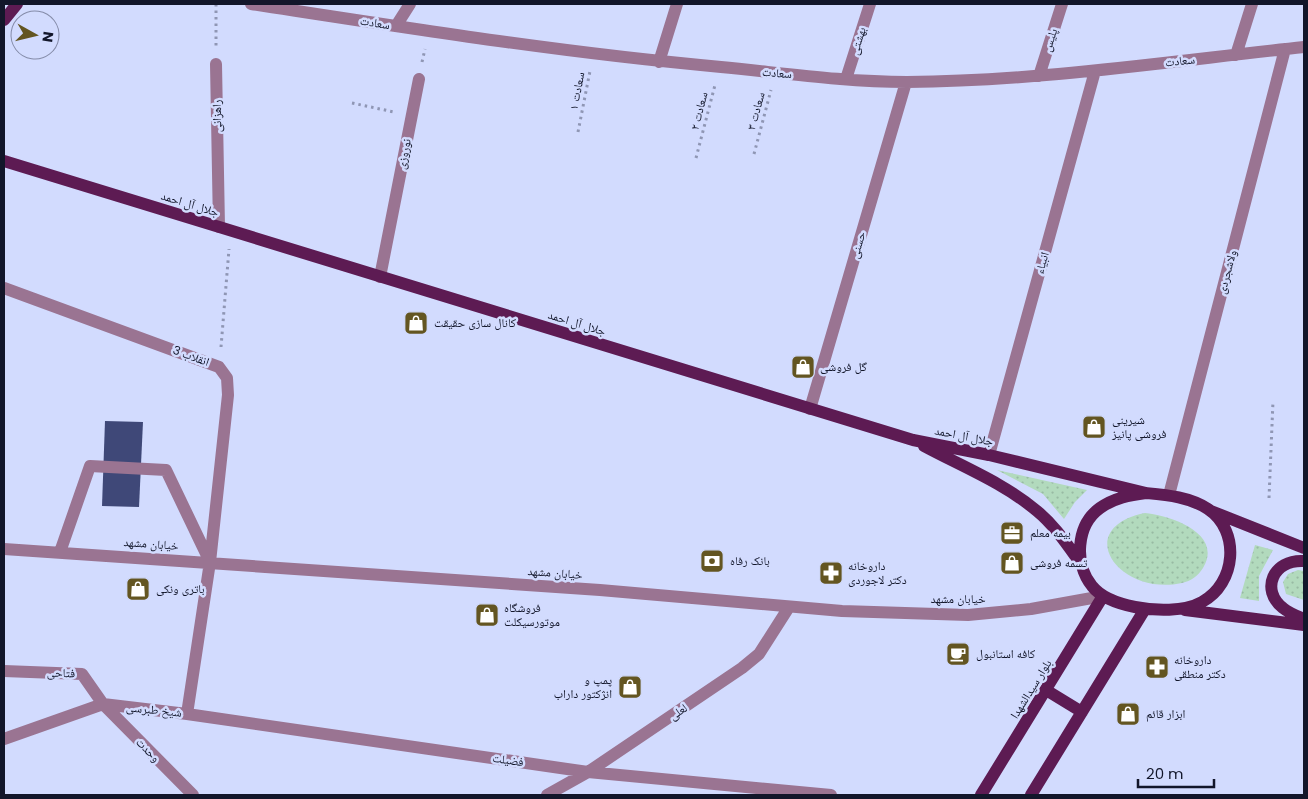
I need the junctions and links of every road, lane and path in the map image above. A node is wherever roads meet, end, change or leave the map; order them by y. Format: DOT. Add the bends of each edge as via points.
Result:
graph roads {
  1 [pos="17,4"];
  2 [pos="216,4"];
  3 [pos="252,4"];
  4 [pos="410,4"];
  5 [pos="677,4"];
  6 [pos="870,4"];
  7 [pos="1062,4"];
  8 [pos="1252,4"];
  9 [pos="4,20"];
  10 [pos="396,26"];
  11 [pos="429,31"];
  12 [pos="1304,47"];
  13 [pos="1285,49"];
  14 [pos="593,53"];
  15 [pos="1236,55"];
  16 [pos="659,62"];
  17 [pos="216,64"];
  18 [pos="720,67"];
  19 [pos="1095,71"];
  20 [pos="776,73"];
  21 [pos="1039,76"];
  22 [pos="419,79"];
  23 [pos="846,79"];
  24 [pos="906,82"];
  25 [pos="352,103"];
  26 [pos="412,116"];
  27 [pos="578,132"];
  28 [pos="754,154"];
  29 [pos="696,158"];
  30 [pos="4,161"];
  31 [pos="225,229"];
  32 [pos="380,277"];
  33 [pos="4,288"];
  34 [pos="219,366"];
  35 [pos="1273,401"];
  36 [pos="810,409"];
  37 [pos="912,440"];
  38 [pos="989,454"];
  39 [pos="1146,493"];
  40 [pos="1169,495"];
  41 [pos="1269,498"];
  42 [pos="1209,510"];
  43 [pos="1304,548"];
  44 [pos="4,549"];
  45 [pos="60,552"];
  46 [pos="1079,560"];
  47 [pos="1304,561"];
  48 [pos="210,562"];
  49 [pos="1103,596"];
  50 [pos="789,607"];
  51 [pos="1145,609"];
  52 [pos="1177,609"];
  53 [pos="1304,620"];
  54 [pos="1304,625"];
  55 [pos="4,671"];
  56 [pos="1046,690"];
  57 [pos="103,704"];
  58 [pos="1082,712"];
  59 [pos="187,714"];
  60 [pos="4,739"];
  61 [pos="588,772"];
  62 [pos="717,784"];
  63 [pos="193,795"];
  64 [pos="547,795"];
  65 [pos="707,795"];
  66 [pos="831,795"];
  67 [pos="981,795"];
  68 [pos="1031,795"];
  1 -- 9 [label="main road"];
  2 -- 17 [label="path"];
  3 -- 10 [label="street, سعادت"];
  4 -- 10 [label="street"];
  5 -- 16 [label="street"];
  6 -- 23 [label="street, بهشتی"];
  7 -- 21 [label="street, پلیس"];
  8 -- 15 [label="street"];
  10 -- 11 [label="street, سعادت"];
  11 -- 14 [label="street, سعادت"];
  11 -- 22 [label="path"];
  12 -- 13 [label="street, سعادت"];
  13 -- 15 [label="street, سعادت"];
  13 -- 40 [label="street, ولاشجردی"];
  14 -- 16 [label="street, سعادت"];
  14 -- 27 [label="path, سعادت ۱"];
  15 -- 19 [label="street, سعادت"];
  16 -- 18 [label="street, سعادت"];
  17 -- 31 [label="street, راهزانی"];
  18 -- 20 [label="street, سعادت"];
  18 -- 29 [label="path, سعادت ۲"];
  19 -- 21 [label="street, سعادت"];
  19 -- 38 [label="street, انبیاء"];
  20 -- 23 [label="street, سعادت"];
  20 -- 28 [label="path, سعادت ۳"];
  21 -- 24 [label="street, سعادت"];
  22 -- 26 [label="street, نوروزی"];
  23 -- 24 [label="street, سعادت"];
  24 -- 36 [label="street, حسنی"];
  25 -- 26 [label="path"];
  26 -- 32 [label="street, نوروزی"];
  30 -- 31 [label="main road, جلال آل احمد"];
  31 -- 32 [label="main road, جلال آل احمد"];
  31 -- 34 [label="path"];
  32 -- 36 [label="main road, جلال آل احمد"];
  33 -- 34 [label="street, انقلاب 3"];
  34 -- 48 [label="street, انقلاب 3" via="227,378 228,395"];
  35 -- 41 [label="path"];
  36 -- 37 [label="main road, جلال آل احمد"];
  37 -- 38 [label="main road, جلال آل احمد"];
  37 -- 46 [label="main road" via="1000,486 1036,510 1060,533"];
  38 -- 39 [label="main road, جلال آل احمد"];
  39 -- 40 [label="main road"];
  39 -- 46 [label="main road" via="1114,500 1098,509 1081,539"];
  40 -- 42 [label="main road" via="1190,500"];
  42 -- 43 [label="main road"];
  42 -- 52 [label="main road" via="1230,541 1231,560 1227,573 1214,594 1202,602"];
  44 -- 45 [label="street, خیابان مشهد"];
  45 -- 48 [label="street, خیابان مشهد"];
  45 -- 48 [label="street" via="90,466 166,470"];
  46 -- 49 [label="main road" via="1092,586"];
  47 -- 53 [label="main road" via="1284,564 1275,571 1271,585 1274,597 1282,607"];
  48 -- 50 [label="street, خیابان مشهد" via="590,589"];
  48 -- 59 [label="street, شیخ طبرسی"];
  49 -- 50 [label="street, خیابان مشهد" via="1032,609 968,615"];
  49 -- 51 [label="main road"];
  49 -- 56 [label="main road, بلوار سیدالشهدا"];
  50 -- 61 [label="street, لعلی" via="759,654 742,668"];
  51 -- 52 [label="main road"];
  51 -- 58 [label="main road"];
  52 -- 54 [label="main road"];
  55 -- 57 [label="street, فتاحی" via="82,674"];
  56 -- 58 [label="main road"];
  56 -- 67 [label="main road, بلوار سیدالشهدا"];
  57 -- 59 [label="street, شیخ طبرسی"];
  57 -- 60 [label="street, شیخ طبرسی"];
  57 -- 63 [label="street, وحدت"];
  58 -- 68 [label="main road"];
  59 -- 61 [label="street, فضیلت"];
  61 -- 62 [label="street, فضیلت"];
  61 -- 64 [label="street, لعلی"];
  62 -- 65 [label="street"];
  62 -- 66 [label="street, فضیلت"];
}
